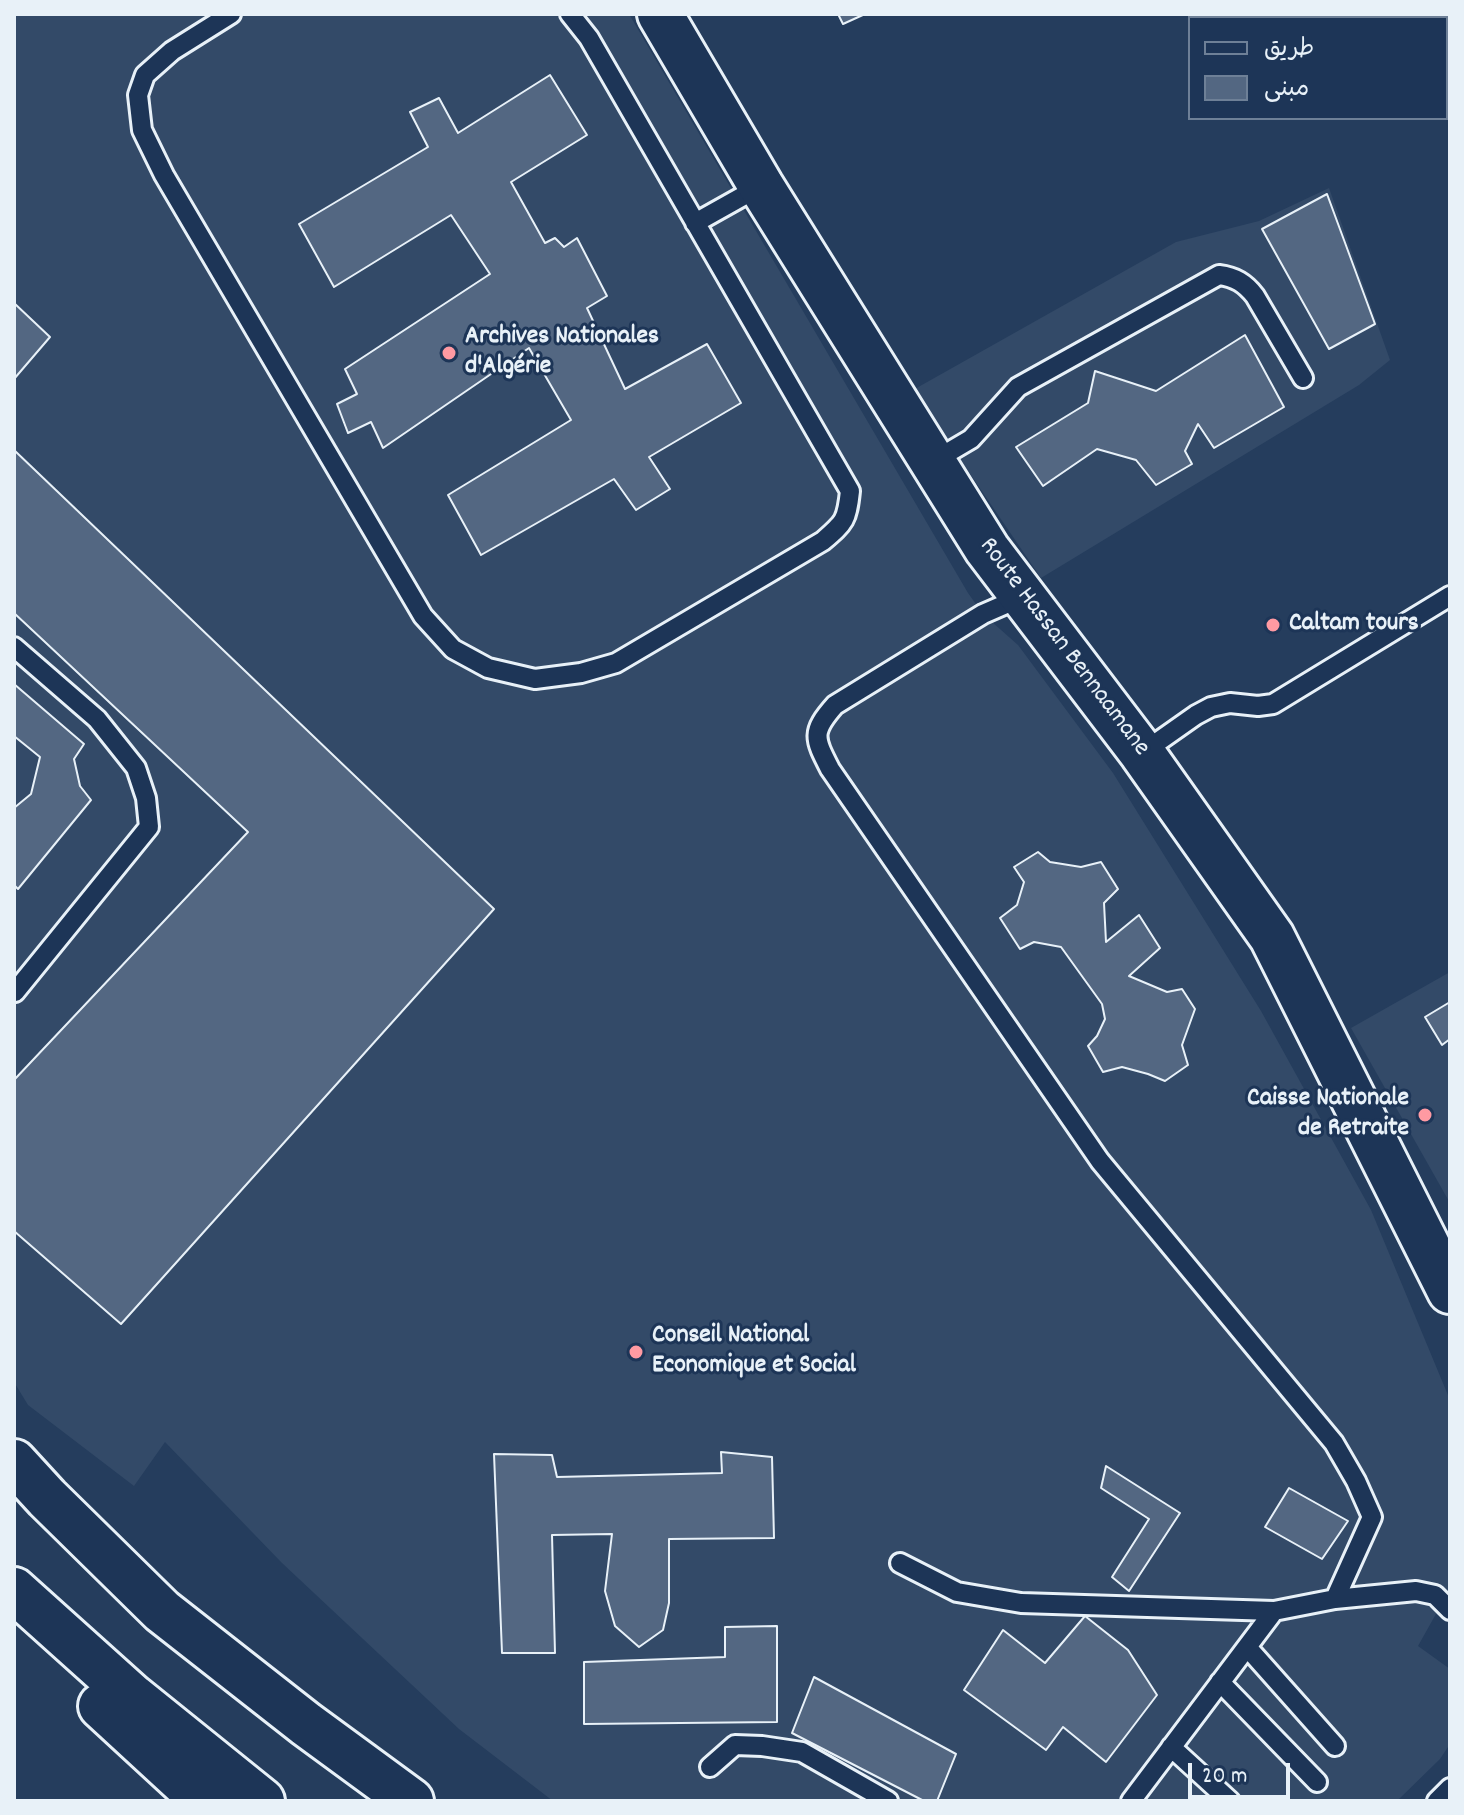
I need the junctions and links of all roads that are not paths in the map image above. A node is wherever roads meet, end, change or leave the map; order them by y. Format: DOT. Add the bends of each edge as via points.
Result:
graph roads {
  1 [pos="231,14"];
  2 [pos="570,14"];
  3 [pos="660,14"];
  4 [pos="761,186"];
  5 [pos="695,223"];
  6 [pos="1303,378"];
  7 [pos="932,462"];
  8 [pos="1450,596"];
  9 [pos="1022,597"];
  10 [pos="14,647"];
  11 [pos="1142,753"];
  12 [pos="15,992"];
  13 [pos="1450,1291"];
  14 [pos="14,1439"];
  15 [pos="14,1462"];
  16 [pos="47,1498"];
  17 [pos="900,1563"];
  18 [pos="14,1590"];
  19 [pos="1335,1599"];
  20 [pos="1450,1610"];
  21 [pos="1274,1611"];
  22 [pos="14,1619"];
  23 [pos="1247,1647"];
  24 [pos="1220,1682"];
  25 [pos="1335,1746"];
  26 [pos="1171,1747"];
  27 [pos="710,1767"];
  28 [pos="1317,1782"];
  29 [pos="1450,1788"];
  30 [pos="204,1801"];
  31 [pos="262,1801"];
  32 [pos="411,1801"];
  33 [pos="888,1801"];
  34 [pos="1131,1801"];
  35 [pos="1230,1801"];
  36 [pos="1437,1801"];
  1 -- 5 [label="lane" via="145,75 138,95 142,130 423,616 453,649 488,668 535,679 616,663 823,541 847,516 850,491"];
  2 -- 5 [label="lane"];
  3 -- 4 [label="main road, Route Hassan Bennaamane"];
  4 -- 5 [label="lane"];
  4 -- 7 [label="main road, Route Hassan Bennaamane"];
  6 -- 7 [label="lane" via="1255,296 1245,284 1219,275 1018,387 971,439"];
  7 -- 9 [label="main road, Route Hassan Bennaamane"];
  8 -- 11 [label="lane" via="1273,704 1211,707"];
  9 -- 11 [label="main road, Route Hassan Bennaamane"];
  9 -- 19 [label="lane" via="983,614 835,705 821,721 816,742 1100,1161 1334,1443 1372,1517"];
  10 -- 12 [label="lane" via="97,719 136,768 149,827"];
  11 -- 13 [label="main road, Route Hassan Bennaamane" via="1272,937"];
  14 -- 16 [label="main road"];
  15 -- 16 [label="main road"];
  16 -- 32 [label="main road" via="162,1611"];
  17 -- 21 [label="lane" via="957,1592 1021,1603"];
  18 -- 31 [label="main road" via="133,1697"];
  19 -- 20 [label="lane" via="1416,1591 1435,1595"];
  19 -- 21 [label="lane"];
  21 -- 23 [label="lane"];
  22 -- 30 [label="main road" via="56,1665"];
  23 -- 24 [label="lane"];
  23 -- 25 [label="lane"];
  24 -- 26 [label="lane"];
  24 -- 28 [label="lane"];
  26 -- 34 [label="lane"];
  26 -- 35 [label="lane"];
  27 -- 33 [label="lane" via="735,1745 802,1752"];
  29 -- 36 [label="lane"];
}
